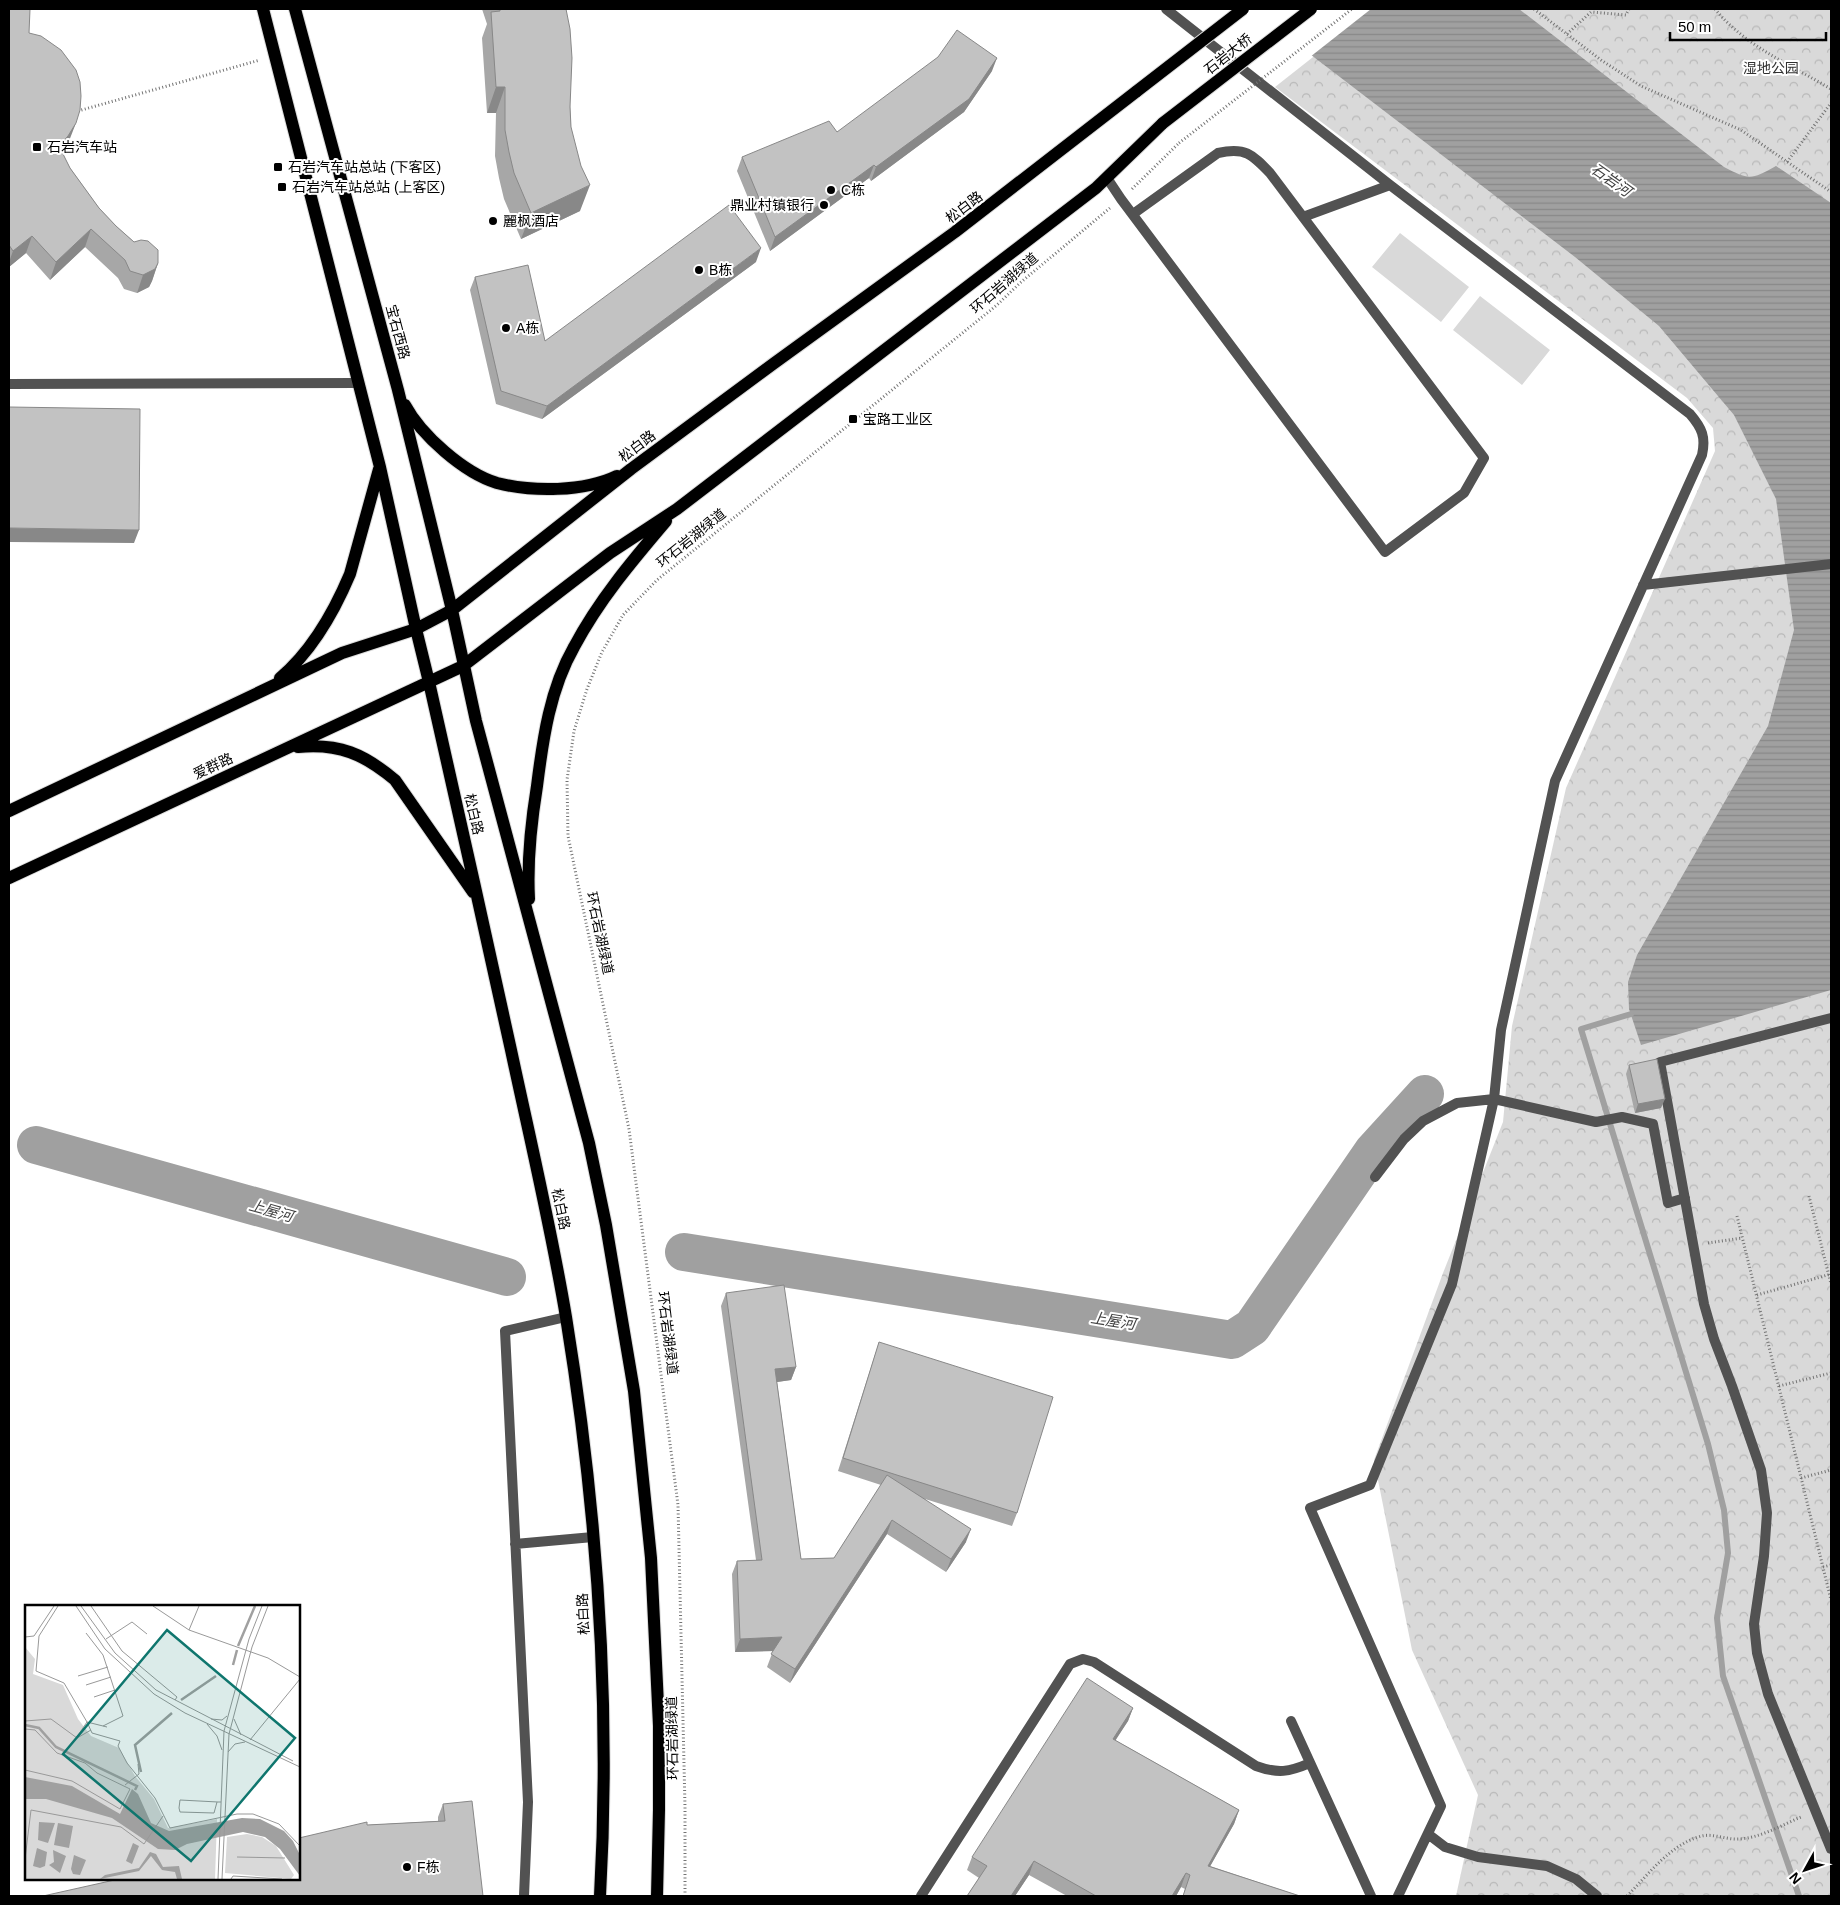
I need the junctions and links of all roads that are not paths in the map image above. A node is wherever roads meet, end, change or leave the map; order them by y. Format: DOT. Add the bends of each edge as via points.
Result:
graph roads {
  1 [pos="263,9"];
  2 [pos="295,9"];
  3 [pos="1166,9"];
  4 [pos="1243,9"];
  5 [pos="1311,9"];
  6 [pos="1137,91"];
  7 [pos="1107,178"];
  8 [pos="1390,185"];
  9 [pos="1133,214"];
  10 [pos="1303,217"];
  11 [pos="358,383"];
  12 [pos="9,384"];
  13 [pos="398,390"];
  14 [pos="380,467"];
  15 [pos="631,469"];
  16 [pos="677,509"];
  17 [pos="1831,564"];
  18 [pos="1643,584"];
  19 [pos="452,610"];
  20 [pos="416,629"];
  21 [pos="463,666"];
  22 [pos="429,682"];
  23 [pos="271,686"];
  24 [pos="284,750"];
  25 [pos="9,811"];
  26 [pos="9,878"];
  27 [pos="477,897"];
  28 [pos="529,922"];
  29 [pos="1831,1018"];
  30 [pos="1494,1099"];
  31 [pos="1374,1177"];
  32 [pos="1685,1198"];
  33 [pos="566,1317"];
  34 [pos="593,1538"];
  35 [pos="515,1544"];
  36 [pos="1290,1720"];
  37 [pos="1310,1763"];
  38 [pos="1428,1834"];
  39 [pos="1831,1849"];
  40 [pos="524,1896"];
  41 [pos="600,1896"];
  42 [pos="657,1896"];
  43 [pos="921,1896"];
  44 [pos="1371,1896"];
  45 [pos="1398,1896"];
  46 [pos="1597,1896"];
  1 -- 11 [label="main road"];
  2 -- 13 [label="main road, 宝石西路"];
  3 -- 8 [label="street"];
  4 -- 6 [label="main road, 石岩大桥, bridge"];
  5 -- 7 [label="main road, 石岩大桥, bridge" via="1163,124"];
  6 -- 15 [label="main road, 松白路" via="955,232"];
  7 -- 9 [label="street"];
  7 -- 16 [label="main road"];
  8 -- 10 [label="street"];
  8 -- 18 [label="street" via="1690,414 1701,429 1704,436 1702,455"];
  9 -- 10 [label="street" via="1218,153 1232,150 1254,157"];
  9 -- 10 [label="street" via="1385,552 1464,493 1484,458"];
  11 -- 12 [label="street"];
  11 -- 14 [label="main road"];
  13 -- 15 [label="main road" via="410,414 449,455 495,482 521,488 572,487 611,479"];
  13 -- 19 [label="main road, 宝石西路"];
  14 -- 20 [label="main road"];
  14 -- 23 [label="main road" via="350,574 335,607 306,651"];
  15 -- 19 [label="main road, 松白路"];
  16 -- 21 [label="main road" via="610,554"];
  16 -- 28 [label="main road" via="600,603 573,647 556,687 546,728 531,828"];
  17 -- 18 [label="street"];
  18 -- 30 [label="street" via="1555,781 1500,1030"];
  19 -- 20 [label="main road, 松白路"];
  19 -- 21 [label="main road, 宝石西路"];
  20 -- 22 [label="main road, 松白路"];
  20 -- 23 [label="main road" via="342,653"];
  21 -- 22 [label="main road, 爱群路"];
  21 -- 28 [label="main road, 松白路"];
  22 -- 24 [label="main road, 爱群路"];
  22 -- 27 [label="main road, 松白路"];
  23 -- 25 [label="main road"];
  24 -- 26 [label="main road, 爱群路"];
  24 -- 27 [label="main road" via="318,745 342,748 380,767 395,780"];
  27 -- 33 [label="main road, 松白路"];
  28 -- 42 [label="main road, 松白路" via="589,1143 620,1299 634,1391 644,1474 656,1642"];
  29 -- 32 [label="street" via="1660,1062"];
  30 -- 31 [label="street" via="1457,1103 1423,1120"];
  30 -- 32 [label="street" via="1596,1122 1622,1116 1653,1124 1668,1202"];
  30 -- 38 [label="street" via="1452,1284 1370,1485 1310,1508 1441,1806"];
  32 -- 39 [label="street" via="1704,1304 1761,1470 1767,1513 1754,1624 1757,1653 1768,1694"];
  33 -- 34 [label="main road, 松白路"];
  33 -- 35 [label="street" via="505,1331"];
  34 -- 35 [label="street"];
  34 -- 41 [label="main road, 松白路" via="603,1727"];
  35 -- 40 [label="street" via="528,1802"];
  36 -- 37 [label="street"];
  37 -- 43 [label="street" via="1293,1771 1281,1772 1256,1766 1094,1662 1083,1659 1070,1664"];
  37 -- 44 [label="street"];
  38 -- 45 [label="street"];
  38 -- 46 [label="street" via="1445,1847 1478,1857 1547,1866 1576,1879"];
}
